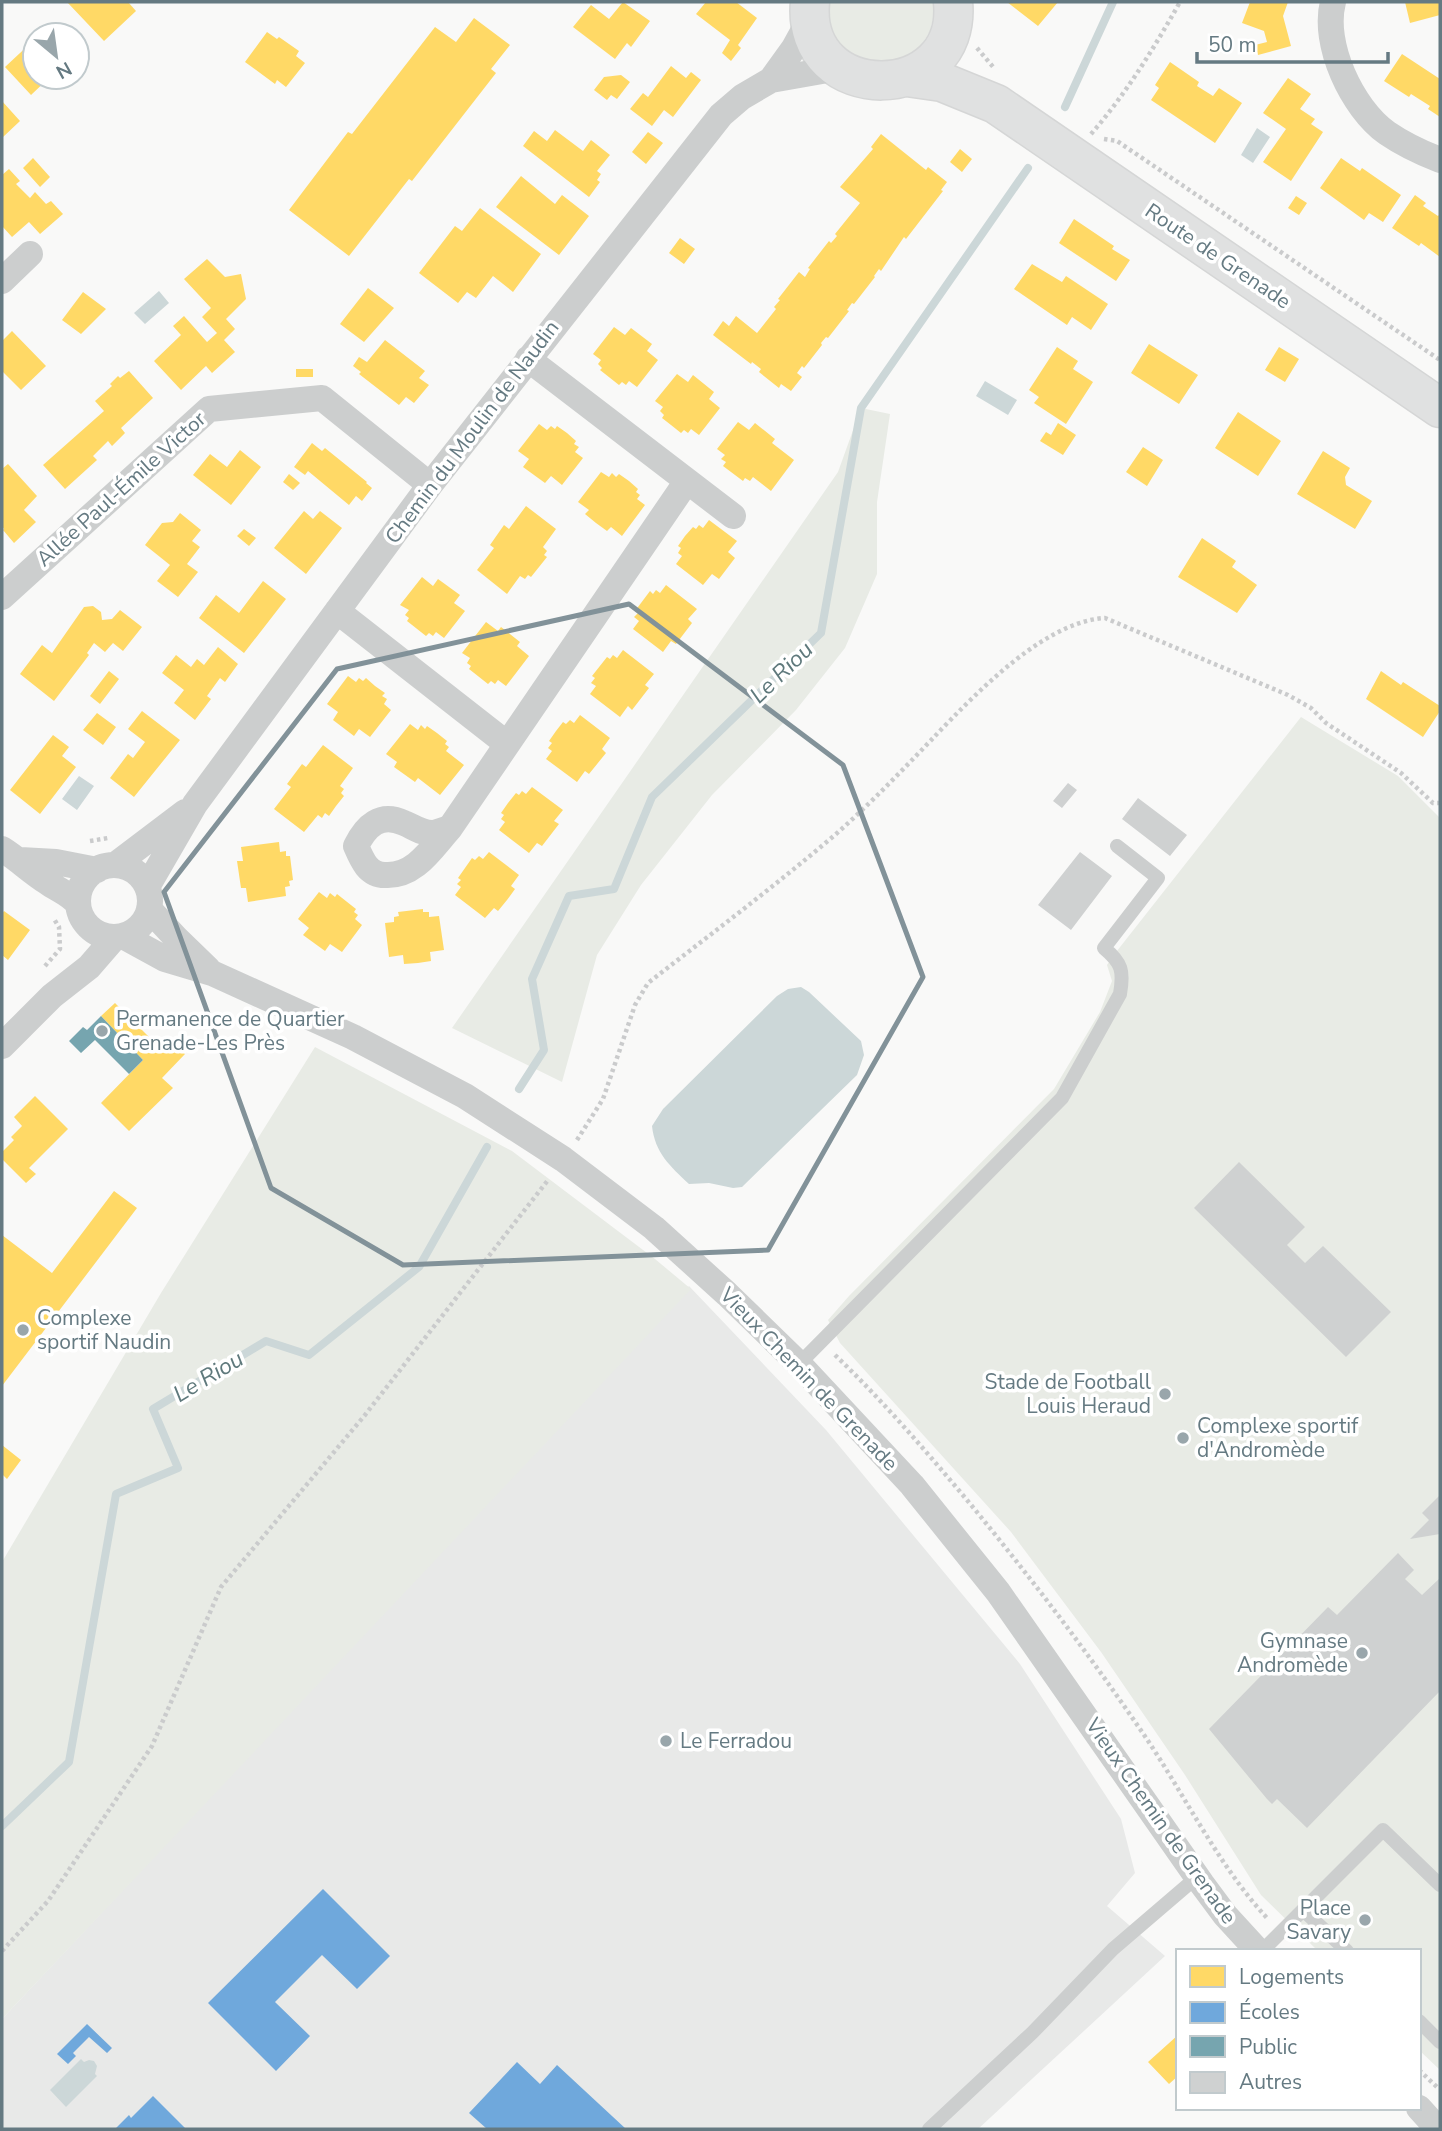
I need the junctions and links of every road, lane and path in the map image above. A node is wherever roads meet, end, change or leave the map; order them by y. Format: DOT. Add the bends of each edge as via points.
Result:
graph roads {
  1 [pos="1180,2"];
  2 [pos="1333,2"];
  3 [pos="810,10"];
  4 [pos="960,24"];
  5 [pos="839,68"];
  6 [pos="907,77"];
  7 [pos="771,80"];
  8 [pos="996,87"];
  9 [pos="1440,160"];
  10 [pos="30,254"];
  11 [pos="2,281"];
  12 [pos="528,359"];
  13 [pos="1440,360"];
  14 [pos="1440,408"];
  15 [pos="687,481"];
  16 [pos="430,485"];
  17 [pos="733,516"];
  18 [pos="2,597"];
  19 [pos="337,611"];
  20 [pos="507,744"];
  21 [pos="1440,803"];
  22 [pos="195,804"];
  23 [pos="450,828"];
  24 [pos="1117,846"];
  25 [pos="11,855"];
  26 [pos="106,868"];
  27 [pos="148,898"];
  28 [pos="50,909"];
  29 [pos="83,914"];
  30 [pos="119,937"];
  31 [pos="60,949"];
  32 [pos="212,972"];
  33 [pos="52,996"];
  34 [pos="2,1045"];
  35 [pos="574,1143"];
  36 [pos="555,1171"];
  37 [pos="799,1364"];
  38 [pos="1197,1877"];
  39 [pos="1440,1885"];
  40 [pos="1303,1910"];
  41 [pos="1258,1949"];
  42 [pos="1262,1949"];
  43 [pos="1345,1949"];
  44 [pos="2,1951"];
  45 [pos="1421,2023"];
  46 [pos="1440,2042"];
  47 [pos="1421,2072"];
  48 [pos="1440,2090"];
  49 [pos="1421,2110"];
  50 [pos="929,2129"];
  51 [pos="1438,2129"];
  1 -- 13 [label="path" via="1151,53 1089,137 1117,141"];
  2 -- 9 [label="street" via="1332,46 1361,107 1385,132"];
  3 -- 5 [label="main road" via="819,46"];
  3 -- 7 [label="street, Chemin du Moulin de Naudin" via="794,48"];
  4 -- 6 [label="main road" via="934,59"];
  4 -- 8 [label="path" via="983,57"];
  4 -- 8 [label="main road" via="957,52 972,78"];
  5 -- 6 [label="main road" via="867,81"];
  5 -- 7 [label="street, Chemin du Moulin de Naudin"];
  6 -- 8 [label="main road"];
  7 -- 12 [label="street, Chemin du Moulin de Naudin" via="721,115"];
  8 -- 14 [label="main road, Route de Grenade"];
  10 -- 11 [label="street"];
  12 -- 15 [label="street"];
  12 -- 16 [label="street, Chemin du Moulin de Naudin"];
  15 -- 17 [label="street"];
  15 -- 20 [label="street"];
  16 -- 18 [label="street, Allée Paul-Émile Victor" via="322,398 209,409"];
  16 -- 19 [label="street, Chemin du Moulin de Naudin"];
  19 -- 20 [label="street"];
  19 -- 22 [label="street, Chemin du Moulin de Naudin"];
  20 -- 23 [label="street"];
  21 -- 35 [label="path" via="1433,803 1401,773 1288,695 1105,618 1093,619 1045,639 984,686 834,835 648,983 635,1005 603,1099"];
  22 -- 26 [label="street, Chemin du Moulin de Naudin"];
  22 -- 27 [label="street, Chemin du Moulin de Naudin"];
  24 -- 37 [label="lane" via="1158,878 1104,948 1119,964 1123,977 1120,994 1062,1098"];
  25 -- 26 [label="street"];
  25 -- 29 [label="street" via="69,894"];
  26 -- 27 [label="street" via="135,872"];
  26 -- 29 [label="street" via="83,884"];
  27 -- 30 [label="street" via="144,921"];
  27 -- 32 [label="street, Vieux Chemin de Grenade" via="176,939"];
  28 -- 31 [label="path" via="59,927"];
  29 -- 30 [label="street" via="95,932"];
  29 -- 33 [label="street" via="76,959"];
  30 -- 32 [label="street, Vieux Chemin de Grenade"];
  30 -- 33 [label="street"];
  32 -- 37 [label="street, Vieux Chemin de Grenade" via="411,1067 554,1152 654,1228"];
  33 -- 34 [label="street"];
  36 -- 44 [label="path" via="365,1415 221,1587 152,1746 48,1901"];
  37 -- 38 [label="street, Vieux Chemin de Grenade" via="912,1485 998,1592"];
  38 -- 41 [label="street, Vieux Chemin de Grenade"];
  38 -- 50 [label="lane" via="1113,1950"];
  39 -- 40 [label="lane" via="1383,1830"];
  40 -- 42 [label="lane"];
  40 -- 43 [label="lane"];
  45 -- 46 [label="lane"];
  47 -- 48 [label="path"];
  49 -- 51 [label="street"];
}
